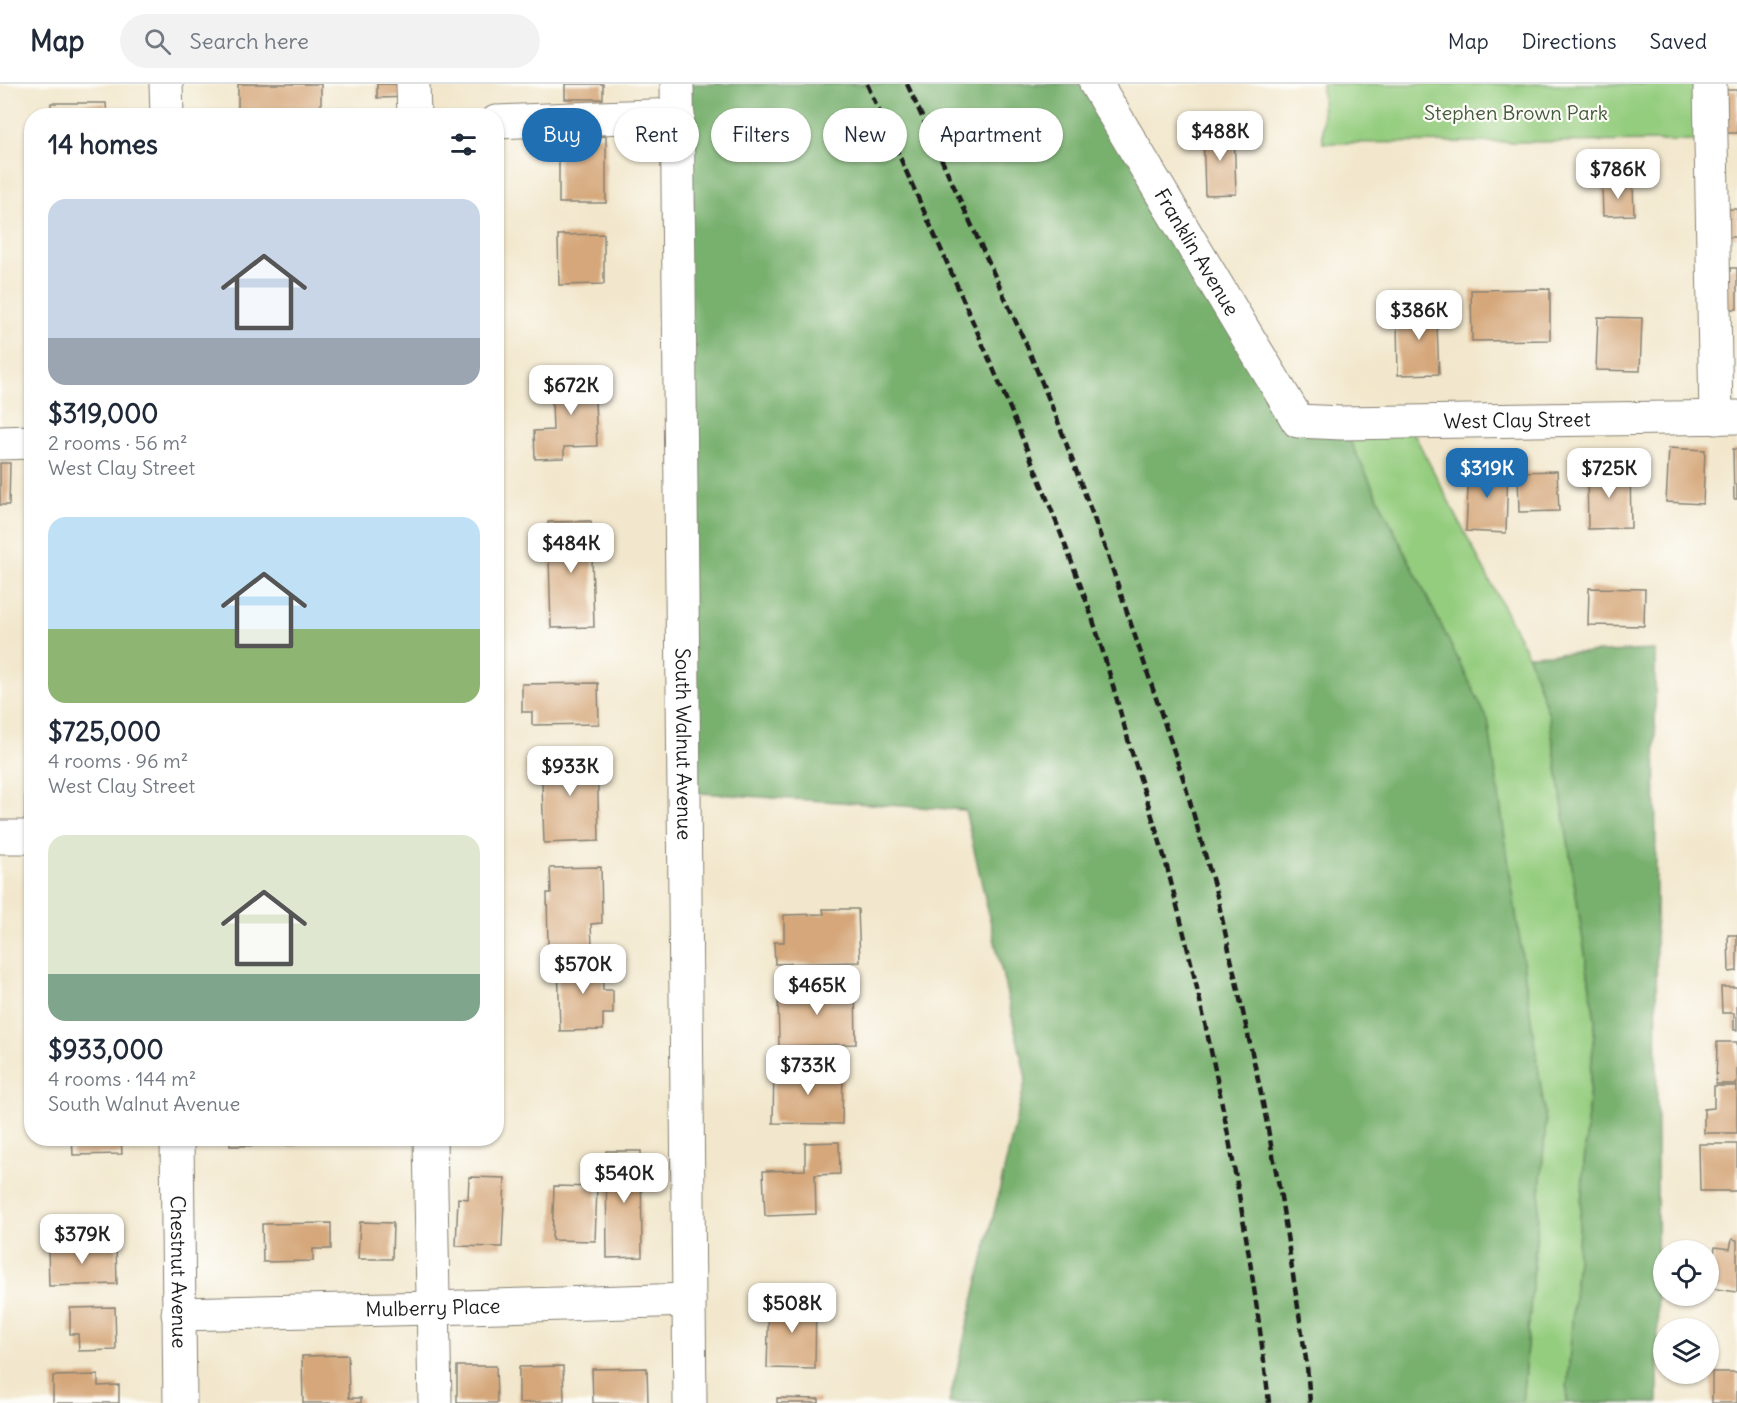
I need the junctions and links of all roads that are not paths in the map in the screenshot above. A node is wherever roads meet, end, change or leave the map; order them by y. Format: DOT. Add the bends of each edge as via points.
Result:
graph roads {
  1 [pos="166,84"];
  2 [pos="413,84"];
  3 [pos="1096,84"];
  4 [pos="1710,84"];
  5 [pos="678,100"];
  6 [pos="167,108"];
  7 [pos="414,108"];
  8 [pos="504,121"];
  9 [pos="1727,418"];
  10 [pos="1298,421"];
  11 [pos="24,442"];
  12 [pos="0,443"];
  13 [pos="0,837"];
  14 [pos="24,837"];
  15 [pos="177,1146"];
  16 [pos="430,1146"];
  17 [pos="689,1300"];
  18 [pos="433,1308"];
  19 [pos="178,1314"];
  20 [pos="180,1403"];
  21 [pos="435,1403"];
  22 [pos="690,1403"];
  1 -- 6 [label="street"];
  2 -- 7 [label="street"];
  3 -- 10 [label="street, Franklin Avenue"];
  4 -- 9 [label="street"];
  5 -- 8 [label="street"];
  5 -- 17 [label="street, South Walnut Avenue"];
  9 -- 10 [label="street, West Clay Street"];
  11 -- 12 [label="street"];
  13 -- 14 [label="street"];
  15 -- 19 [label="street, Chestnut Avenue"];
  16 -- 18 [label="street"];
  17 -- 18 [label="street, Mulberry Place"];
  17 -- 22 [label="street, South Walnut Avenue"];
  18 -- 19 [label="street, Mulberry Place"];
  18 -- 21 [label="street"];
  19 -- 20 [label="street, Chestnut Avenue"];
}
